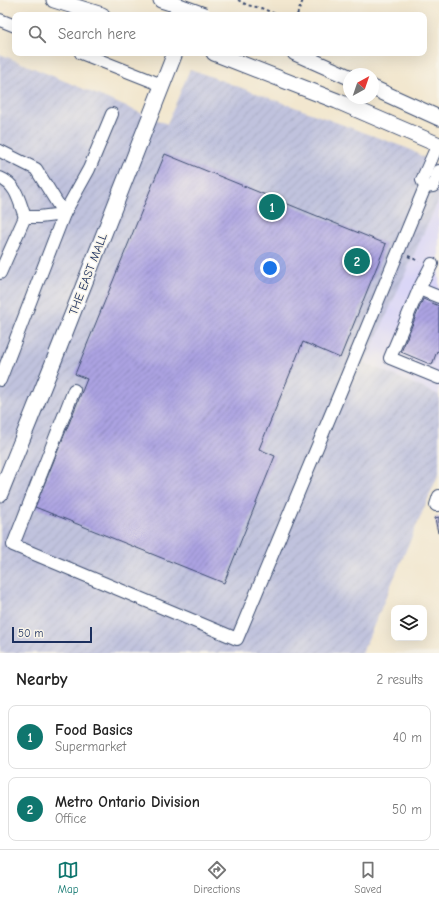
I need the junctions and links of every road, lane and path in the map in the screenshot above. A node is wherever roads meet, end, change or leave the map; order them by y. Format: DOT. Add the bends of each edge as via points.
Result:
graph roads {
  1 [pos="54,0"];
  2 [pos="195,0"];
  3 [pos="238,0"];
  4 [pos="303,0"];
  5 [pos="166,2"];
  6 [pos="92,12"];
  7 [pos="191,12"];
  8 [pos="195,12"];
  9 [pos="271,12"];
  10 [pos="298,12"];
  11 [pos="0,20"];
  12 [pos="12,25"];
  13 [pos="89,56"];
  14 [pos="174,56"];
  15 [pos="222,56"];
  16 [pos="302,56"];
  17 [pos="343,74"];
  18 [pos="162,85"];
  19 [pos="379,91"];
  20 [pos="112,114"];
  21 [pos="439,118"];
  22 [pos="439,143"];
  23 [pos="0,151"];
  24 [pos="439,171"];
  25 [pos="0,178"];
  26 [pos="426,187"];
  27 [pos="64,214"];
  28 [pos="25,217"];
  29 [pos="432,264"];
  30 [pos="0,272"];
  31 [pos="419,289"];
  32 [pos="439,297"];
  33 [pos="439,378"];
  34 [pos="0,380"];
  35 [pos="74,390"];
  36 [pos="0,494"];
  37 [pos="439,496"];
  38 [pos="439,505"];
  1 -- 6 [label="main road"];
  2 -- 7 [label="main road"];
  3 -- 9 [label="path"];
  4 -- 10 [label="path"];
  5 -- 8 [label="main road, bridge"];
  11 -- 12 [label="street"];
  13 -- 18 [label="street"];
  14 -- 18 [label="main road, THE EAST MALL"];
  15 -- 22 [label="main road"];
  16 -- 17 [label="main road"];
  18 -- 36 [label="main road, THE EAST MALL"];
  19 -- 21 [label="main road"];
  20 -- 27 [label="street" via="89,169"];
  22 -- 26 [label="street" via="422,180"];
  23 -- 27 [label="street" via="36,169"];
  24 -- 26 [label="street" via="433,186"];
  25 -- 28 [label="street" via="16,190"];
  26 -- 35 [label="street" via="237,638 13,545"];
  27 -- 28 [label="street"];
  27 -- 34 [label="street"];
  28 -- 30 [label="street"];
  29 -- 31 [label="street"];
  31 -- 32 [label="street"];
  31 -- 33 [label="street" via="390,358"];
  37 -- 38 [label="street" via="436,505"];
}
